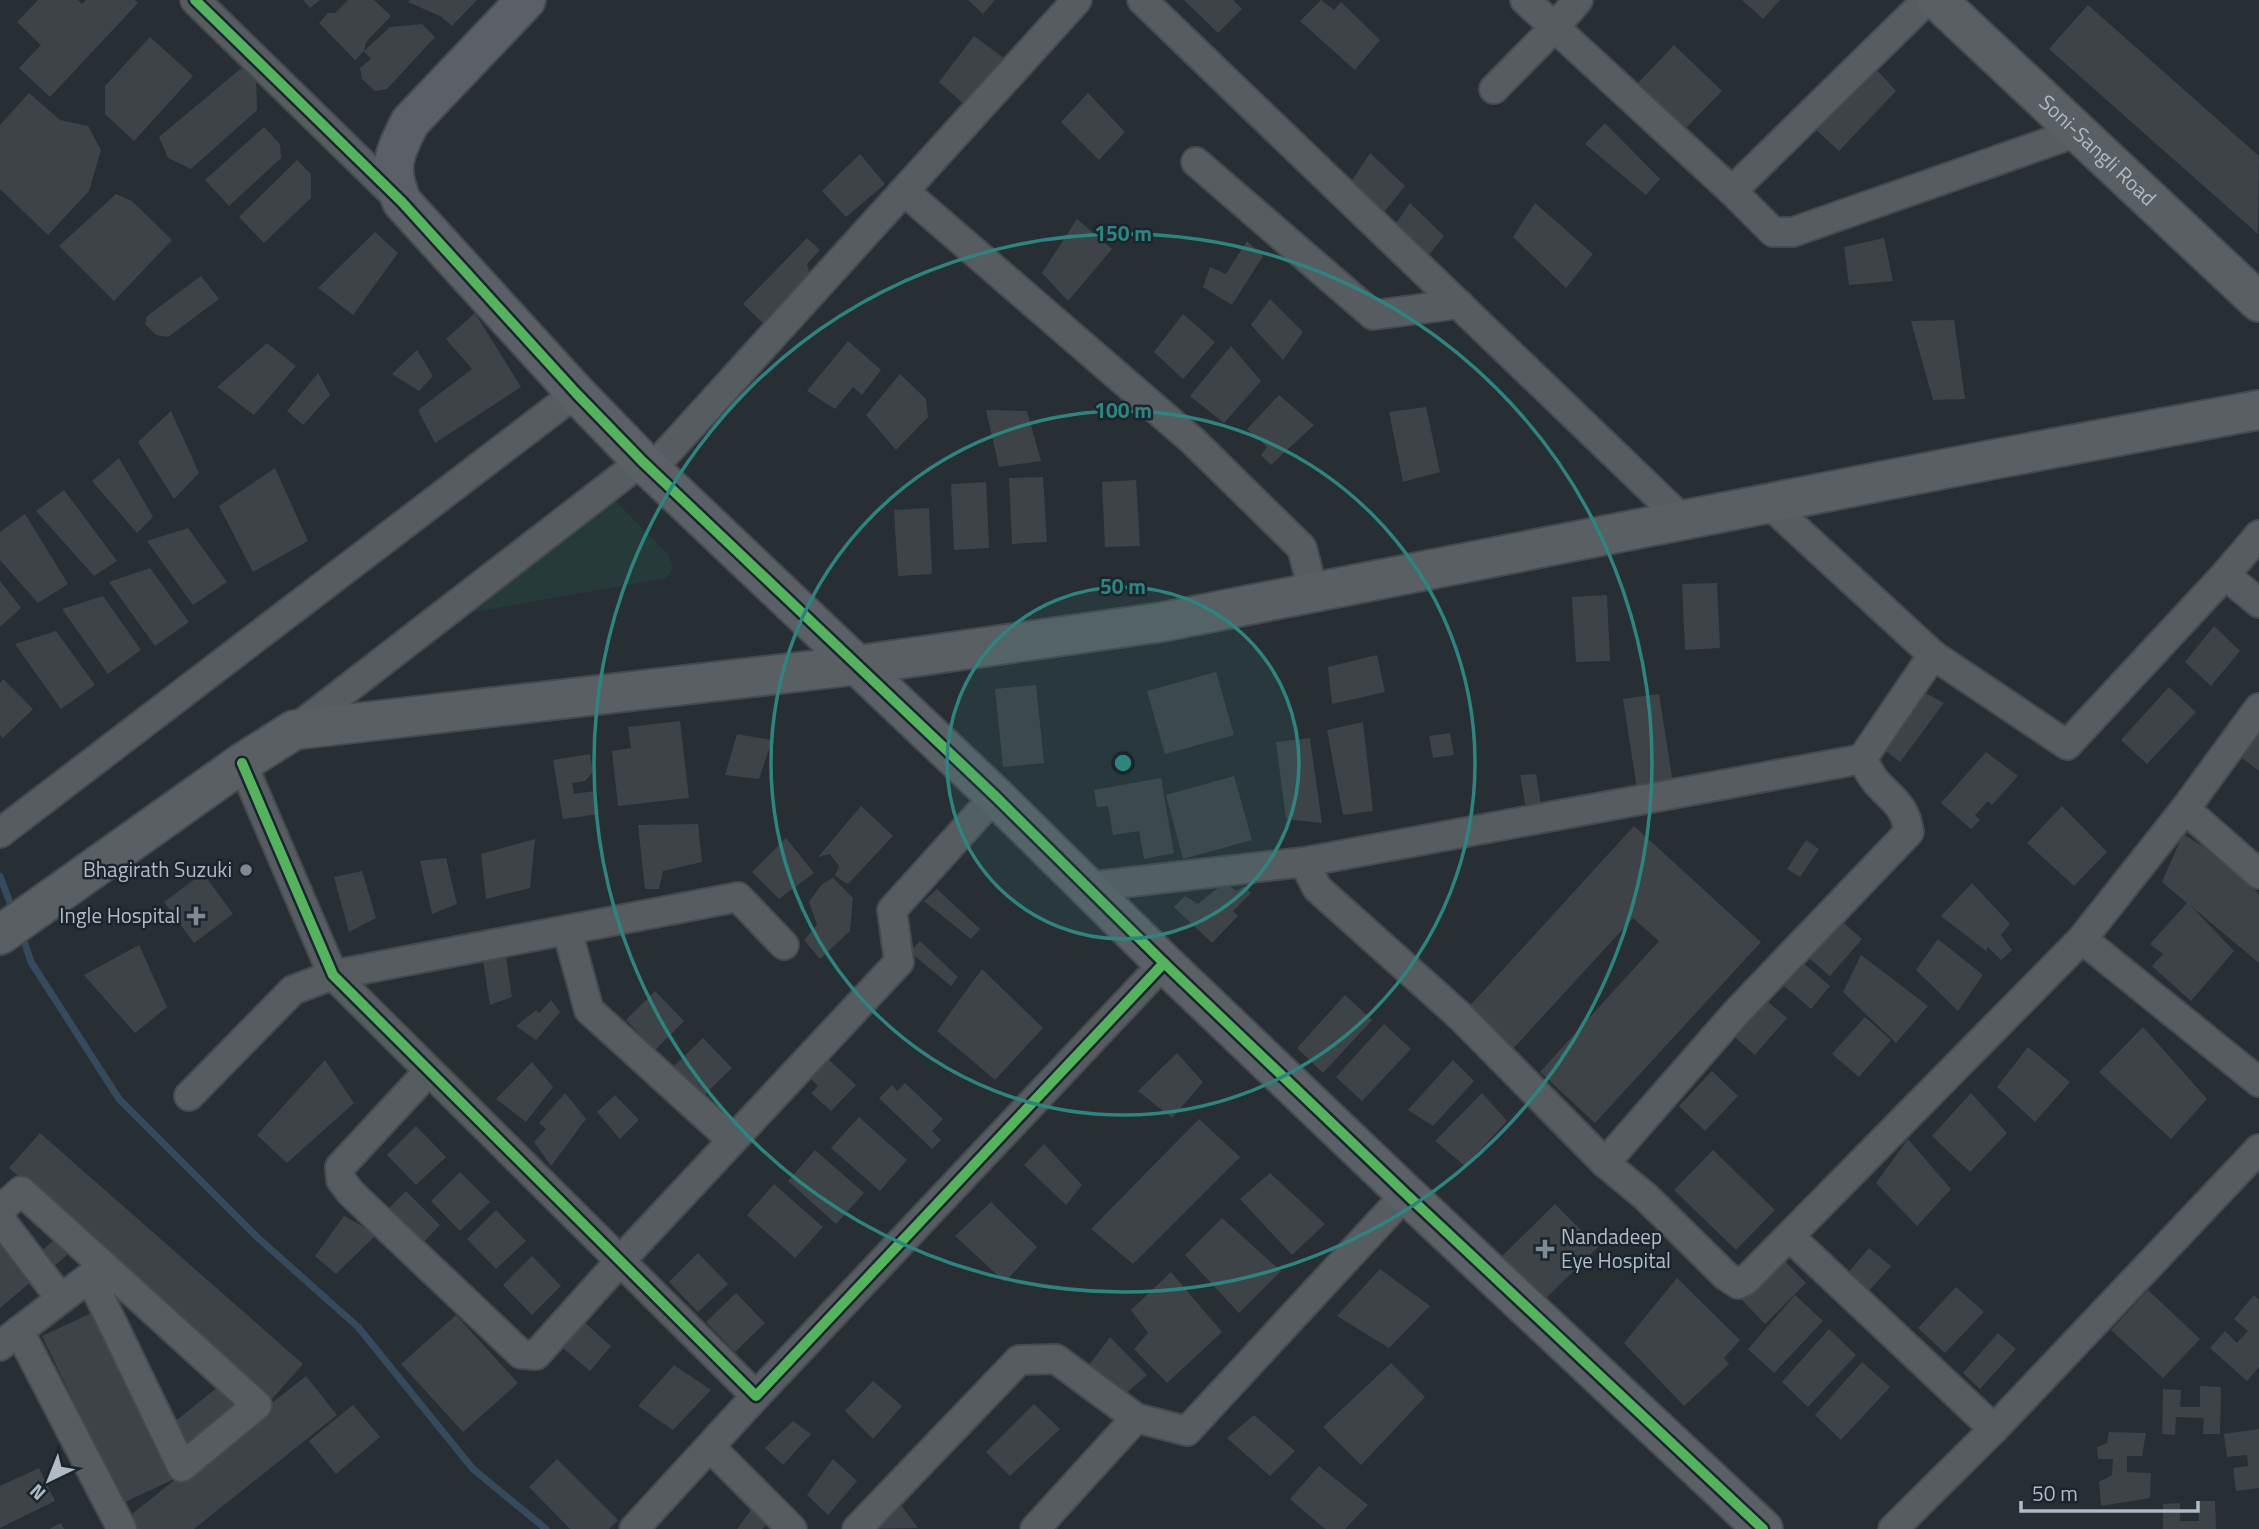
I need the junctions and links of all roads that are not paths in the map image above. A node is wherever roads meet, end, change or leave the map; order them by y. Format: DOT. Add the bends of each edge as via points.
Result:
graph roads {
  1 [pos="195,0"];
  2 [pos="526,0"];
  3 [pos="1077,0"];
  4 [pos="1142,0"];
  5 [pos="1525,0"];
  6 [pos="1578,0"];
  7 [pos="1927,0"];
  8 [pos="1937,0"];
  9 [pos="1555,27"];
  10 [pos="1494,89"];
  11 [pos="2078,132"];
  12 [pos="1196,162"];
  13 [pos="904,191"];
  14 [pos="1732,191"];
  15 [pos="402,202"];
  16 [pos="2259,302"];
  17 [pos="1459,304"];
  18 [pos="576,393"];
  19 [pos="2259,410"];
  20 [pos="646,465"];
  21 [pos="1768,503"];
  22 [pos="1683,520"];
  23 [pos="2259,535"];
  24 [pos="2225,575"];
  25 [pos="1313,591"];
  26 [pos="2259,603"];
  27 [pos="1933,655"];
  28 [pos="858,665"];
  29 [pos="2259,708"];
  30 [pos="294,730"];
  31 [pos="1862,759"];
  32 [pos="242,763"];
  33 [pos="995,796"];
  34 [pos="2185,809"];
  35 [pos="0,833"];
  36 [pos="1304,862"];
  37 [pos="2259,874"];
  38 [pos="1087,887"];
  39 [pos="567,930"];
  40 [pos="0,934"];
  41 [pos="2082,939"];
  42 [pos="784,945"];
  43 [pos="1164,963"];
  44 [pos="333,975"];
  45 [pos="429,1071"];
  46 [pos="2259,1082"];
  47 [pos="189,1096"];
  48 [pos="732,1140"];
  49 [pos="2259,1149"];
  50 [pos="1605,1163"];
  51 [pos="1406,1194"];
  52 [pos="1,1219"];
  53 [pos="1790,1237"];
  54 [pos="620,1261"];
  55 [pos="97,1272"];
  56 [pos="61,1299"];
  57 [pos="9,1339"];
  58 [pos="756,1396"];
  59 [pos="1136,1418"];
  60 [pos="1994,1429"];
  61 [pos="710,1447"];
  62 [pos="651,1523"];
  63 [pos="122,1529"];
  64 [pos="792,1529"];
  65 [pos="857,1529"];
  66 [pos="1035,1529"];
  67 [pos="1763,1529"];
  68 [pos="1892,1529"];
  1 -- 15 [label="street"];
  2 -- 15 [label="street" via="410,122 392,168"];
  3 -- 13 [label="street"];
  4 -- 17 [label="street"];
  5 -- 9 [label="street"];
  6 -- 9 [label="street"];
  7 -- 14 [label="street"];
  8 -- 11 [label="main road, Soni-Sangli Road"];
  9 -- 10 [label="street"];
  9 -- 14 [label="street"];
  11 -- 14 [label="street" via="1793,232 1773,232"];
  11 -- 16 [label="main road, Soni-Sangli Road"];
  12 -- 17 [label="street" via="1373,315"];
  13 -- 20 [label="street"];
  13 -- 25 [label="street" via="1213,461 1302,548"];
  15 -- 18 [label="street"];
  17 -- 22 [label="street"];
  18 -- 20 [label="street"];
  18 -- 35 [label="street"];
  19 -- 21 [label="main road"];
  20 -- 28 [label="street"];
  20 -- 30 [label="street"];
  21 -- 22 [label="main road"];
  21 -- 27 [label="street"];
  22 -- 25 [label="main road"];
  23 -- 24 [label="street"];
  24 -- 26 [label="street"];
  24 -- 27 [label="street" via="2067,745"];
  25 -- 28 [label="main road" via="1162,622"];
  27 -- 31 [label="street"];
  28 -- 30 [label="main road"];
  28 -- 33 [label="street"];
  29 -- 34 [label="street"];
  30 -- 32 [label="main road"];
  31 -- 36 [label="street"];
  31 -- 50 [label="street" via="1876,782 1899,804 1909,832 1735,1014"];
  32 -- 40 [label="main road"];
  32 -- 44 [label="street"];
  33 -- 38 [label="street"];
  33 -- 48 [label="street" via="892,910 899,962"];
  34 -- 37 [label="street"];
  34 -- 41 [label="street"];
  36 -- 38 [label="street"];
  36 -- 50 [label="street" via="1317,888 1461,1017"];
  38 -- 43 [label="street"];
  39 -- 42 [label="street" via="738,897"];
  39 -- 44 [label="street"];
  39 -- 48 [label="street" via="589,1010"];
  41 -- 46 [label="street"];
  41 -- 53 [label="street"];
  43 -- 51 [label="street"];
  43 -- 58 [label="street"];
  44 -- 45 [label="street"];
  44 -- 47 [label="street" via="293,990"];
  45 -- 54 [label="street"];
  45 -- 54 [label="street" via="340,1167 341,1180 351,1193 521,1354 536,1355"];
  48 -- 54 [label="street"];
  49 -- 60 [label="street"];
  50 -- 53 [label="street" via="1738,1284"];
  51 -- 59 [label="street" via="1187,1432"];
  51 -- 67 [label="street"];
  52 -- 55 [label="street" via="21,1191"];
  52 -- 56 [label="street"];
  53 -- 60 [label="street"];
  54 -- 58 [label="street"];
  55 -- 55 [label="street" via="257,1405 182,1467"];
  55 -- 56 [label="street"];
  56 -- 57 [label="street"];
  57 -- 63 [label="street"];
  58 -- 61 [label="street"];
  59 -- 65 [label="street" via="1056,1359 1019,1360"];
  59 -- 66 [label="street"];
  60 -- 68 [label="street"];
  61 -- 62 [label="street"];
  61 -- 64 [label="street"];
}
